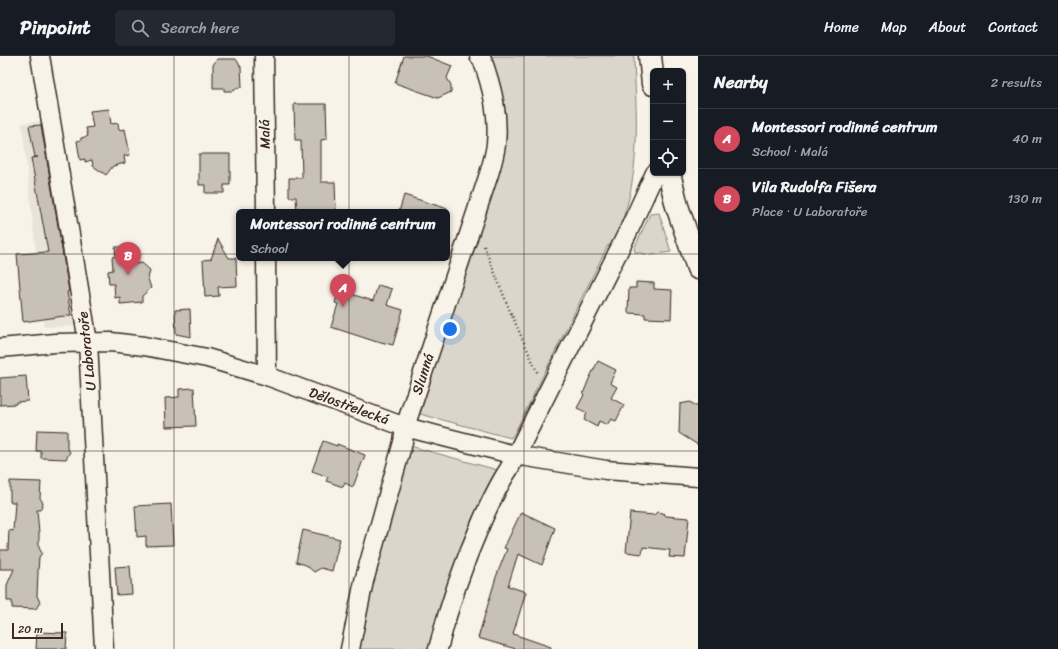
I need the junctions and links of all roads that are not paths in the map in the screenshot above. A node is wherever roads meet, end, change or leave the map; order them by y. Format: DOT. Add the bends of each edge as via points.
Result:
graph roads {
  1 [pos="40,56"];
  2 [pos="264,56"];
  3 [pos="479,56"];
  4 [pos="650,56"];
  5 [pos="651,68"];
  6 [pos="654,176"];
  7 [pos="670,176"];
  8 [pos="266,209"];
  9 [pos="266,261"];
  10 [pos="698,268"];
  11 [pos="88,342"];
  12 [pos="0,348"];
  13 [pos="268,376"];
  14 [pos="405,427"];
  15 [pos="515,455"];
  16 [pos="698,477"];
  17 [pos="104,649"];
  18 [pos="350,649"];
  19 [pos="438,649"];
  1 -- 11 [label="street, U Laboratoře"];
  2 -- 8 [label="street, Malá"];
  3 -- 14 [label="street, Slunná" via="493,94 496,146 487,181"];
  4 -- 5 [label="street"];
  6 -- 15 [label="street"];
  7 -- 10 [label="street"];
  9 -- 13 [label="street"];
  11 -- 12 [label="street, Dělostřelecká"];
  11 -- 13 [label="street, Dělostřelecká" via="129,344 172,351 207,358"];
  11 -- 17 [label="street, U Laboratoře"];
  13 -- 14 [label="street, Dělostřelecká"];
  14 -- 15 [label="street, Dělostřelecká"];
  14 -- 18 [label="street, Slunná" via="364,581"];
  15 -- 16 [label="street, Dělostřelecká" via="606,470"];
  15 -- 19 [label="street" via="467,555 446,616"];
}
